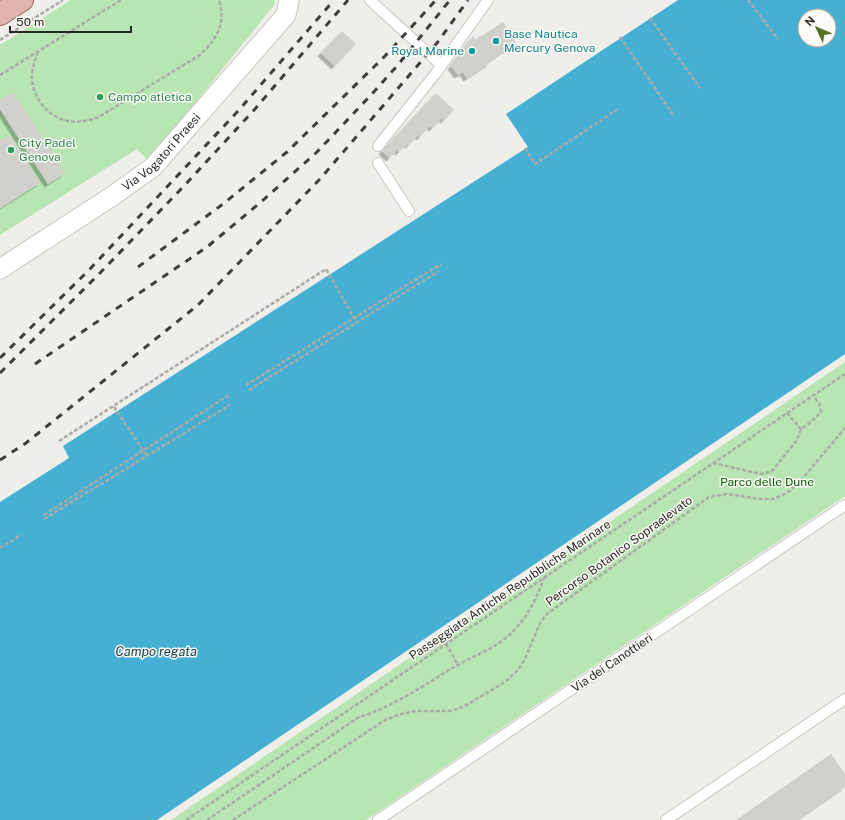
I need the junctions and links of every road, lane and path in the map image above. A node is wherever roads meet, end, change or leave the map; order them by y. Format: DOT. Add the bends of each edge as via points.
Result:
graph roads {
  1 [pos="22,0"];
  2 [pos="63,0"];
  3 [pos="121,0"];
  4 [pos="219,0"];
  5 [pos="289,0"];
  6 [pos="370,0"];
  7 [pos="488,0"];
  8 [pos="748,0"];
  9 [pos="0,14"];
  10 [pos="650,18"];
  11 [pos="620,37"];
  12 [pos="778,39"];
  13 [pos="0,40"];
  14 [pos="38,52"];
  15 [pos="441,65"];
  16 [pos="0,75"];
  17 [pos="700,88"];
  18 [pos="618,109"];
  19 [pos="674,116"];
  20 [pos="378,146"];
  21 [pos="525,148"];
  22 [pos="378,164"];
  23 [pos="409,211"];
  24 [pos="441,264"];
  25 [pos="0,269"];
  26 [pos="439,272"];
  27 [pos="357,323"];
  28 [pos="845,374"];
  29 [pos="246,385"];
  30 [pos="249,390"];
  31 [pos="229,395"];
  32 [pos="813,396"];
  33 [pos="230,405"];
  34 [pos="114,407"];
  35 [pos="788,413"];
  36 [pos="845,428"];
  37 [pos="801,429"];
  38 [pos="59,441"];
  39 [pos="146,456"];
  40 [pos="713,463"];
  41 [pos="845,505"];
  42 [pos="21,535"];
  43 [pos="0,548"];
  44 [pos="544,577"];
  45 [pos="446,644"];
  46 [pos="458,665"];
  47 [pos="845,699"];
  48 [pos="186,820"];
  49 [pos="207,820"];
  50 [pos="233,820"];
  51 [pos="378,820"];
  52 [pos="666,820"];
  1 -- 9 [label="main road"];
  2 -- 13 [label="path"];
  3 -- 14 [label="path"];
  4 -- 14 [label="path" via="222,22 217,36 200,55 97,118 69,122 55,117 41,104 33,85 33,67"];
  5 -- 25 [label="street, Via Vogatori Praesi" via="286,15 153,167"];
  6 -- 15 [label="lane"];
  7 -- 15 [label="lane"];
  8 -- 12 [label="path"];
  10 -- 17 [label="path"];
  11 -- 19 [label="path"];
  14 -- 16 [label="path"];
  15 -- 20 [label="lane"];
  18 -- 21 [label="path" via="535,164"];
  22 -- 23 [label="lane"];
  24 -- 29 [label="path"];
  26 -- 27 [label="path"];
  27 -- 30 [label="path"];
  27 -- 38 [label="path" via="326,270"];
  28 -- 32 [label="path, Passeggiata Antiche Repubbliche Marinare"];
  31 -- 39 [label="path" via="44,517"];
  32 -- 35 [label="path, Passeggiata Antiche Repubbliche Marinare"];
  32 -- 37 [label="path" via="819,403 821,412"];
  33 -- 39 [label="path"];
  34 -- 39 [label="path"];
  35 -- 37 [label="path"];
  35 -- 40 [label="path, Passeggiata Antiche Repubbliche Marinare"];
  36 -- 50 [label="path, Percorso Botanico Sopraelevato" via="787,493 773,499 727,494 709,497 546,614 525,659 505,682 463,708 450,711 417,711 385,720"];
  37 -- 40 [label="path" via="798,440 772,471 761,474"];
  40 -- 44 [label="path, Passeggiata Antiche Repubbliche Marinare"];
  41 -- 51 [label="lane, Via dei Canottieri"];
  42 -- 43 [label="path"];
  44 -- 45 [label="path, Passeggiata Antiche Repubbliche Marinare"];
  44 -- 46 [label="path" via="534,600 517,626 499,644"];
  45 -- 46 [label="path"];
  45 -- 48 [label="path, Passeggiata Antiche Repubbliche Marinare"];
  46 -- 49 [label="path" via="376,712 359,717"];
  47 -- 52 [label="lane"];
}
